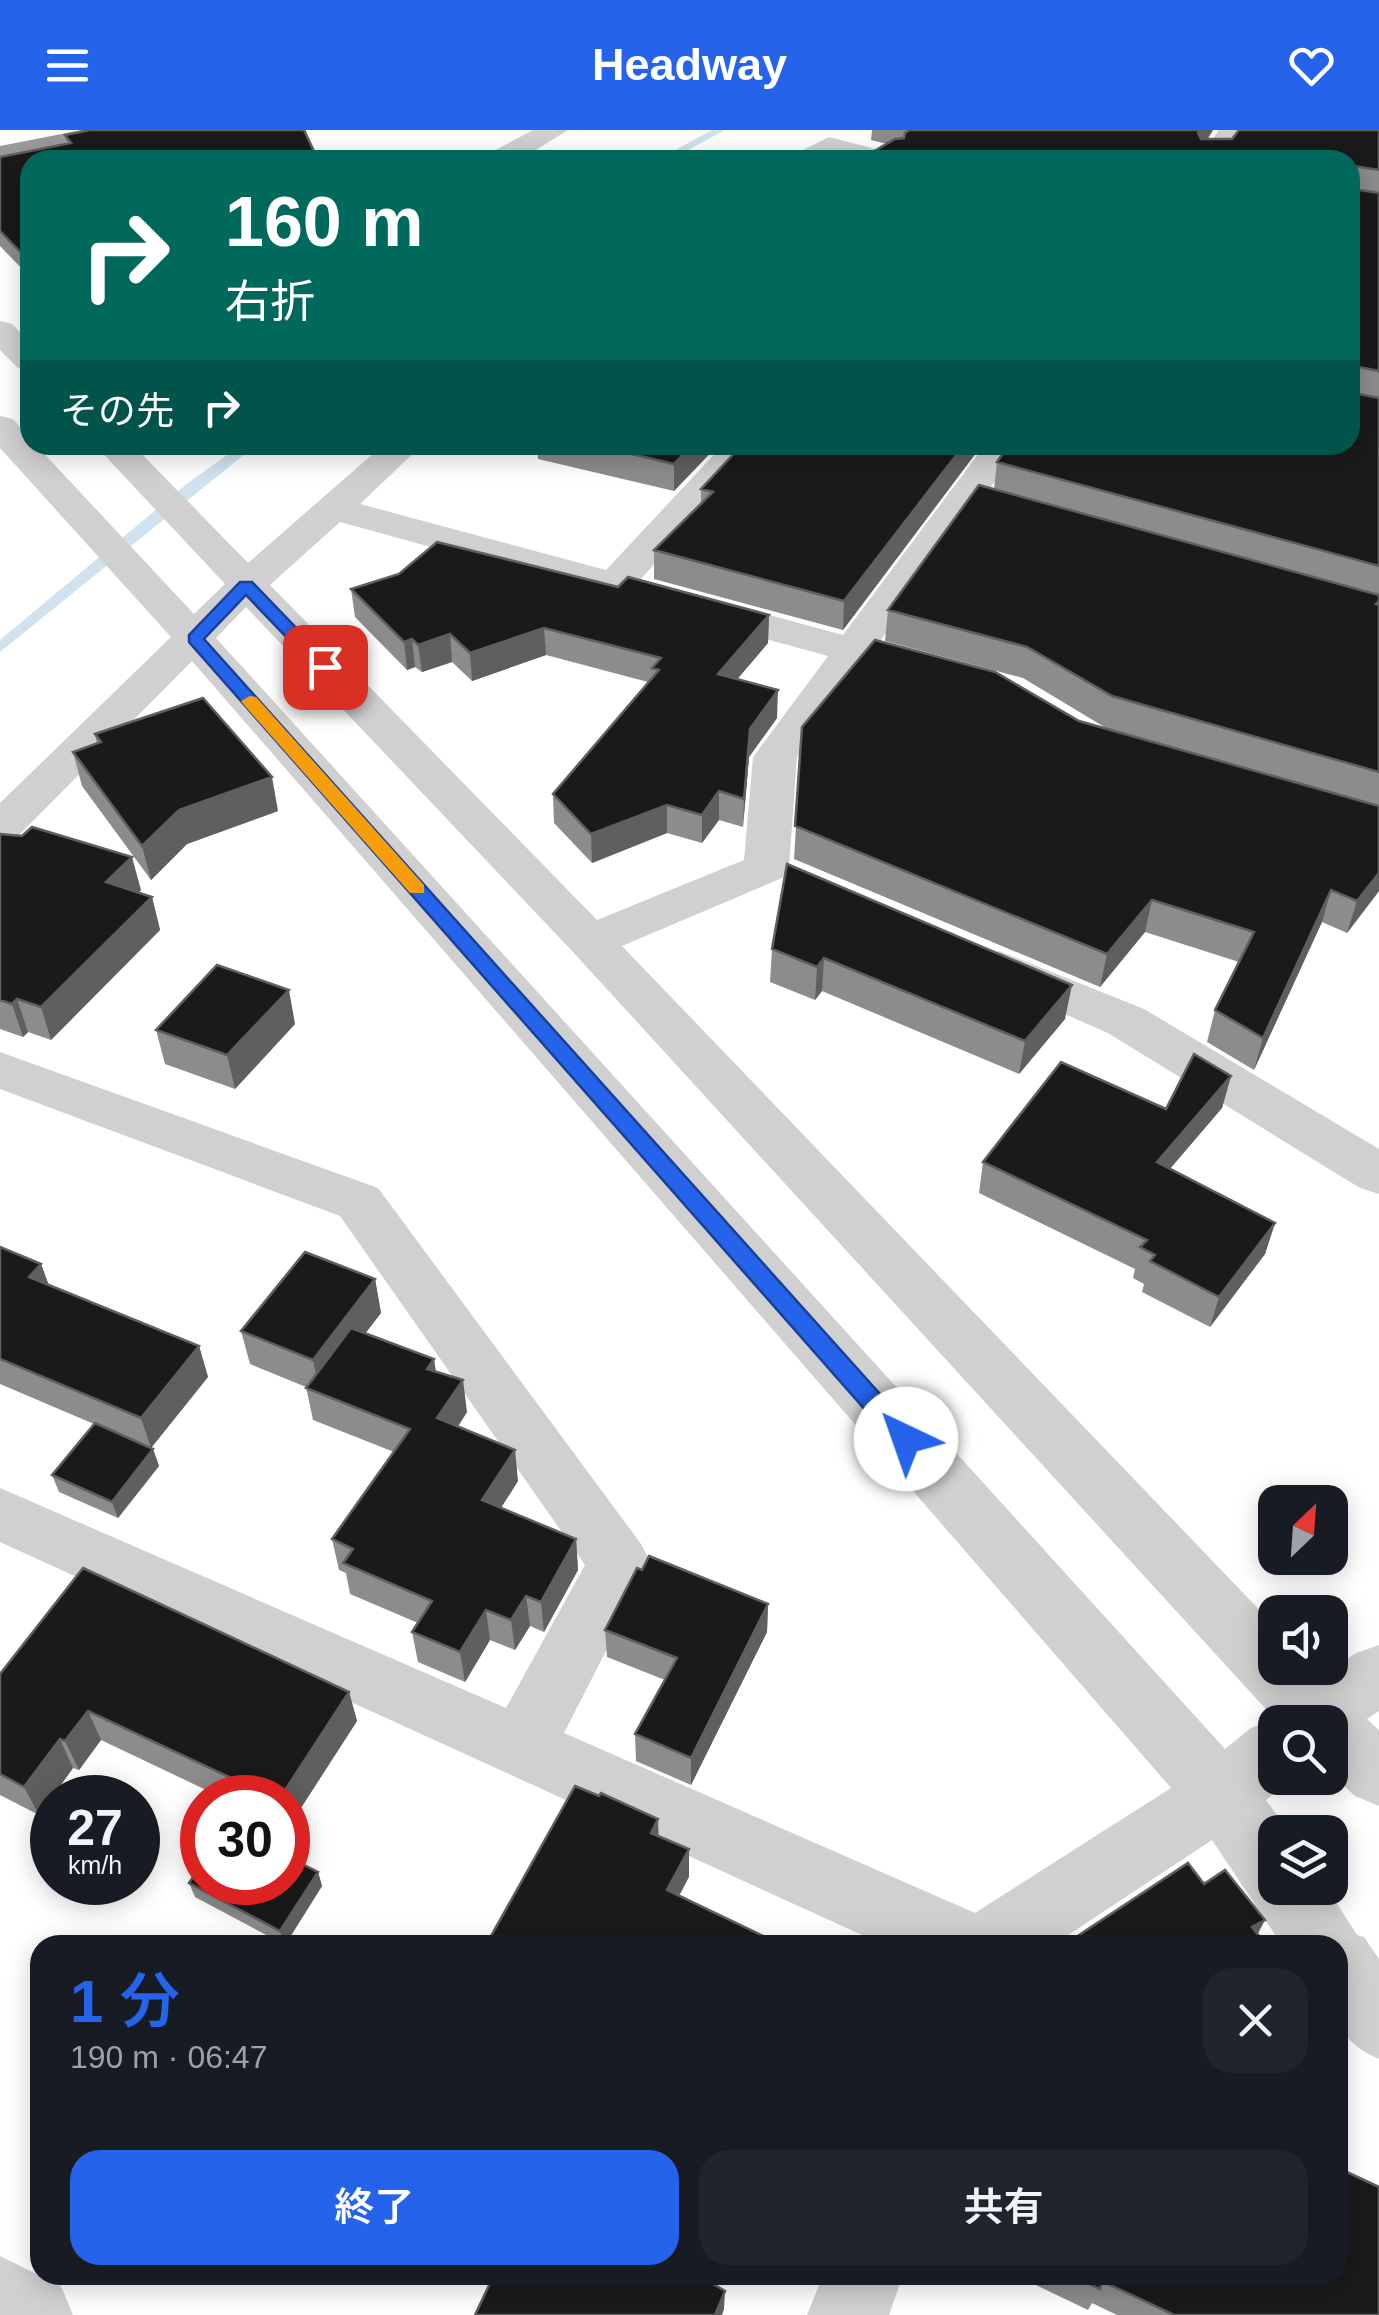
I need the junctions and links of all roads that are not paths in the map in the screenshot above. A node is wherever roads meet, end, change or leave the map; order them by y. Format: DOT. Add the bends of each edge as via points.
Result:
graph roads {
  1 [pos="32,130"];
  2 [pos="125,130"];
  3 [pos="554,130"];
  4 [pos="856,130"];
  5 [pos="0,136"];
  6 [pos="25,150"];
  7 [pos="517,150"];
  8 [pos="822,150"];
  9 [pos="0,331"];
  10 [pos="20,351"];
  11 [pos="25,455"];
  12 [pos="122,455"];
  13 [pos="393,455"];
  14 [pos="734,455"];
  15 [pos="999,455"];
  16 [pos="332,508"];
  17 [pos="246,585"];
  18 [pos="614,585"];
  19 [pos="195,639"];
  20 [pos="853,652"];
  21 [pos="968,682"];
  22 [pos="0,828"];
  23 [pos="590,940"];
  24 [pos="964,952"];
  25 [pos="0,1070"];
  26 [pos="1379,1174"];
  27 [pos="0,1514"];
  28 [pos="1379,1674"];
  29 [pos="1289,1705"];
  30 [pos="1339,1705"];
  31 [pos="522,1745"];
  32 [pos="1348,1753"];
  33 [pos="1258,1767"];
  34 [pos="1379,1774"];
  35 [pos="1221,1795"];
  36 [pos="1258,1848"];
  37 [pos="1298,1905"];
  38 [pos="942,1935"];
  39 [pos="1004,1935"];
  40 [pos="1318,1935"];
  41 [pos="1348,1977"];
  42 [pos="1379,2022"];
  43 [pos="858,2285"];
  44 [pos="0,2297"];
  45 [pos="32,2315"];
  46 [pos="848,2315"];
  1 -- 5 [label="highway"];
  2 -- 6 [label="highway"];
  3 -- 7 [label="street"];
  4 -- 8 [label="street"];
  9 -- 10 [label="street"];
  11 -- 19 [label="street"];
  12 -- 17 [label="street"];
  13 -- 16 [label="street"];
  14 -- 18 [label="street"];
  15 -- 20 [label="street" via="983,502"];
  16 -- 17 [label="street"];
  16 -- 18 [label="street"];
  17 -- 19 [label="street"];
  17 -- 23 [label="street"];
  18 -- 20 [label="street"];
  19 -- 22 [label="street"];
  19 -- 35 [label="street"];
  20 -- 21 [label="street"];
  20 -- 23 [label="street" via="775,757 784,876"];
  23 -- 29 [label="street"];
  24 -- 26 [label="street" via="1126,1021"];
  25 -- 31 [label="street" via="360,1202 619,1562"];
  27 -- 31 [label="street"];
  28 -- 30 [label="street"];
  31 -- 38 [label="street"];
  32 -- 34 [label="street"];
  33 -- 35 [label="street"];
  35 -- 36 [label="street"];
  35 -- 39 [label="street"];
  37 -- 40 [label="street"];
  41 -- 42 [label="street"];
  43 -- 46 [label="street"];
  44 -- 45 [label="street"];
}
